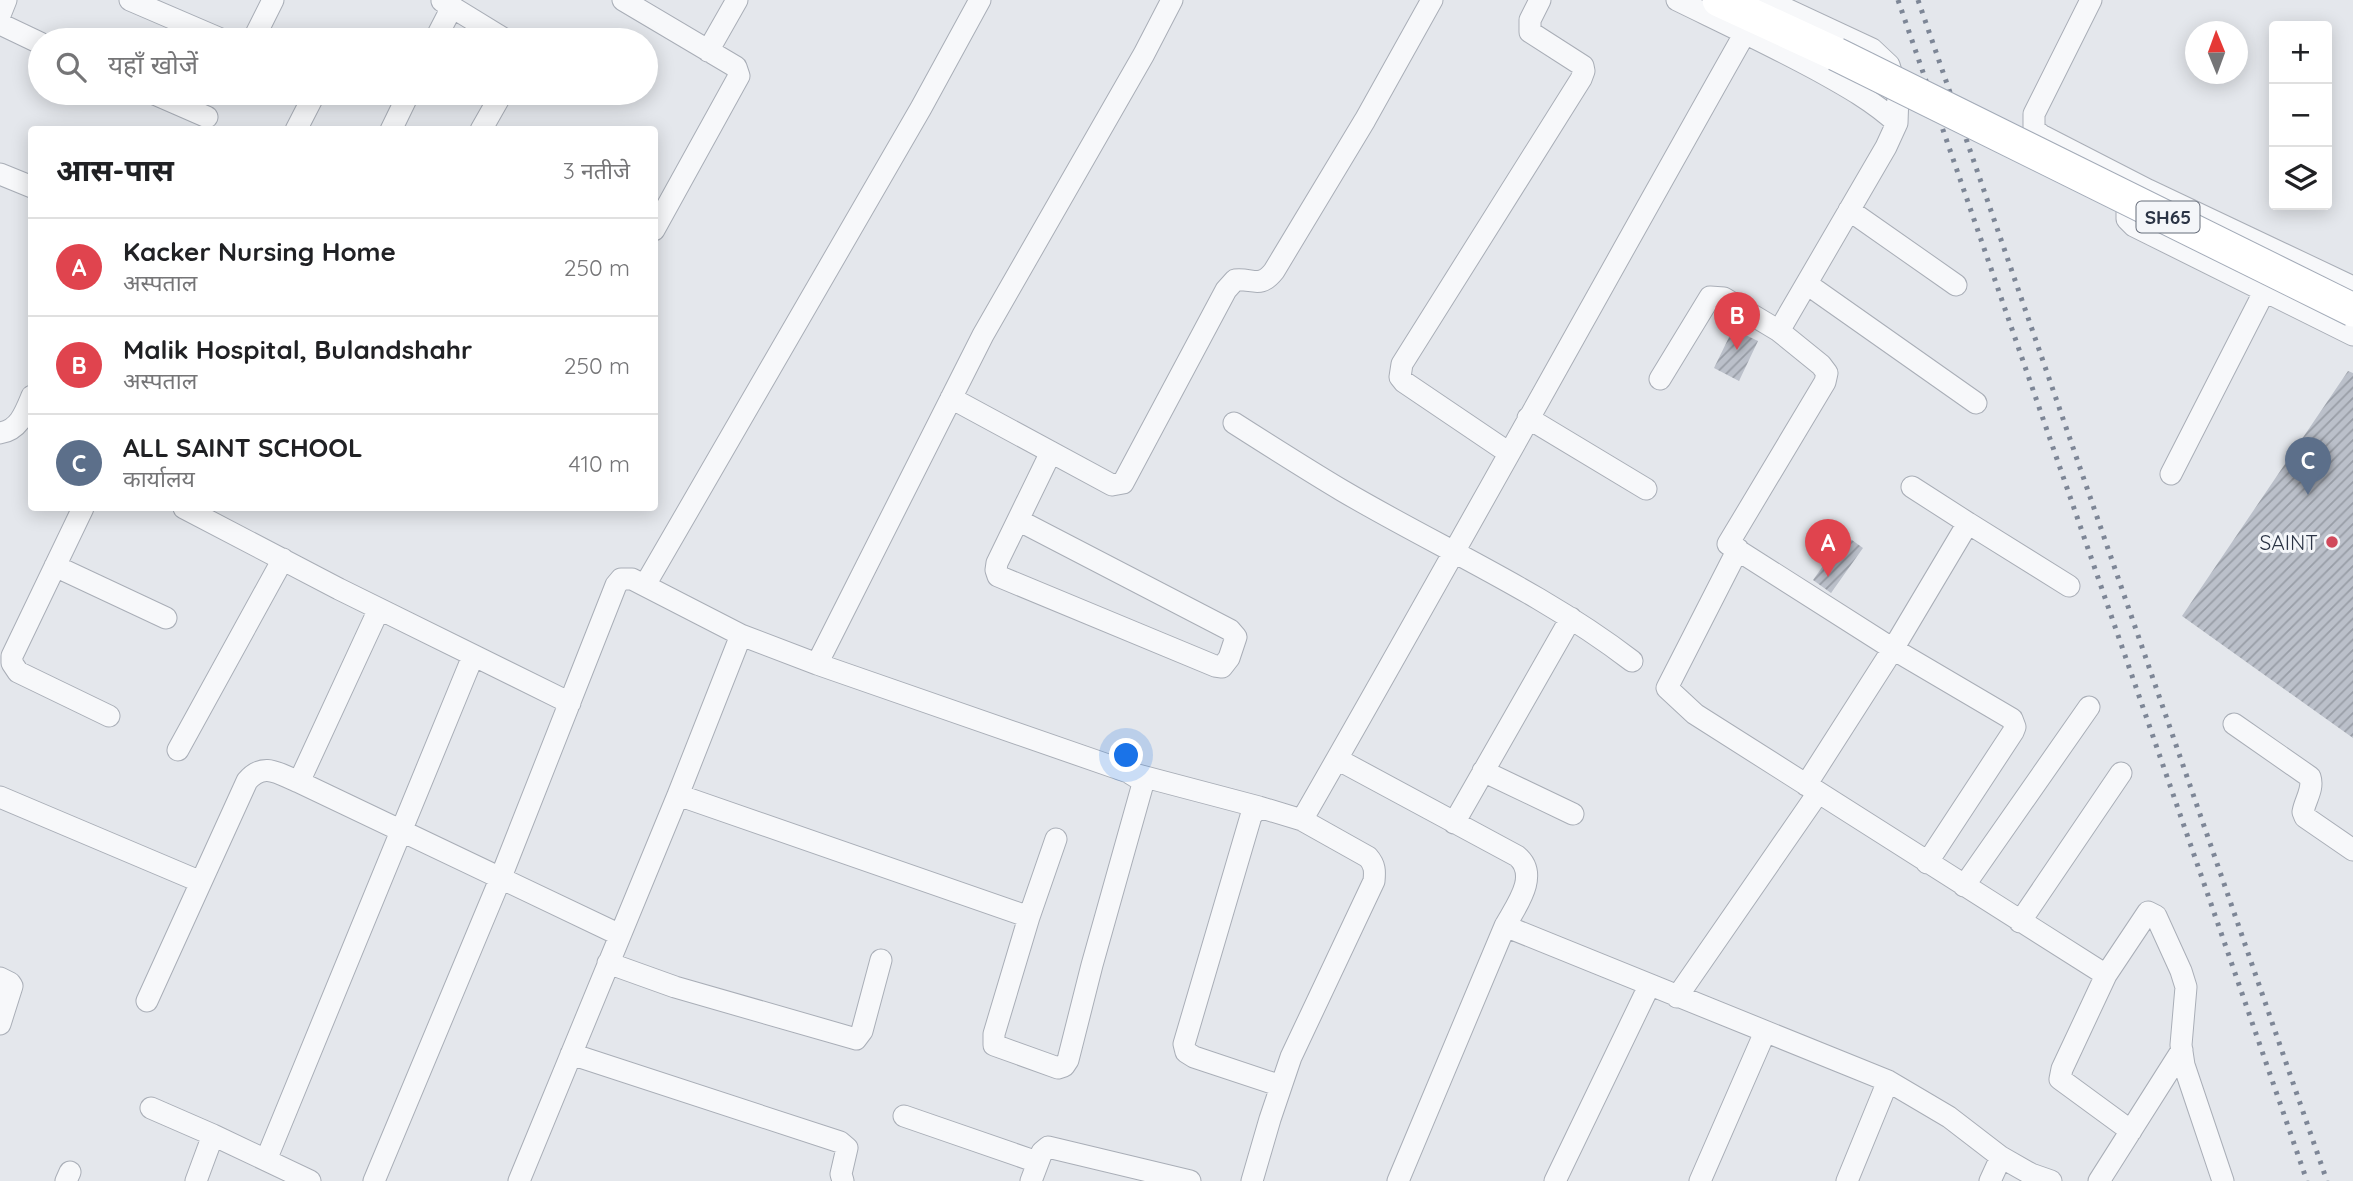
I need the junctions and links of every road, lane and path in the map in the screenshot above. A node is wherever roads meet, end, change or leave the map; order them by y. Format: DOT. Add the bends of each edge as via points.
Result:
graph roads {
  1 [pos="6,0"];
  2 [pos="130,0"];
  3 [pos="274,0"];
  4 [pos="623,0"];
  5 [pos="737,0"];
  6 [pos="980,0"];
  7 [pos="1172,0"];
  8 [pos="1432,0"];
  9 [pos="1540,0"];
  10 [pos="1677,0"];
  11 [pos="1719,0"];
  12 [pos="1767,0"];
  13 [pos="2091,0"];
  14 [pos="446,4"];
  15 [pos="0,15"];
  16 [pos="0,24"];
  17 [pos="195,28"];
  18 [pos="259,28"];
  19 [pos="439,28"];
  20 [pos="486,28"];
  21 [pos="1745,33"];
  22 [pos="28,37"];
  23 [pos="708,51"];
  24 [pos="180,105"];
  25 [pos="308,105"];
  26 [pos="403,105"];
  27 [pos="495,105"];
  28 [pos="207,117"];
  29 [pos="1897,123"];
  30 [pos="298,126"];
  31 [pos="393,126"];
  32 [pos="483,126"];
  33 [pos="0,174"];
  34 [pos="28,185"];
  35 [pos="2148,190"];
  36 [pos="1849,210"];
  37 [pos="658,223"];
  38 [pos="1807,284"];
  39 [pos="1956,285"];
  40 [pos="2353,287"];
  41 [pos="2265,290"];
  42 [pos="2353,310"];
  43 [pos="1779,331"];
  44 [pos="2353,335"];
  45 [pos="1660,379"];
  46 [pos="951,398"];
  47 [pos="1976,403"];
  48 [pos="28,405"];
  49 [pos="1528,418"];
  50 [pos="1234,423"];
  51 [pos="0,433"];
  52 [pos="1051,452"];
  53 [pos="1509,453"];
  54 [pos="2171,474"];
  55 [pos="1912,487"];
  56 [pos="1646,489"];
  57 [pos="82,511"];
  58 [pos="196,511"];
  59 [pos="1018,520"];
  60 [pos="1968,523"];
  61 [pos="1738,549"];
  62 [pos="1455,552"];
  63 [pos="283,559"];
  64 [pos="55,566"];
  65 [pos="645,585"];
  66 [pos="2069,586"];
  67 [pos="379,609"];
  68 [pos="166,618"];
  69 [pos="1571,618"];
  70 [pos="741,635"];
  71 [pos="1893,649"];
  72 [pos="473,656"];
  73 [pos="1632,661"];
  74 [pos="817,664"];
  75 [pos="570,703"];
  76 [pos="2089,707"];
  77 [pos="109,716"];
  78 [pos="2234,724"];
  79 [pos="178,750"];
  80 [pos="1337,759"];
  81 [pos="1483,771"];
  82 [pos="1128,772"];
  83 [pos="2121,773"];
  84 [pos="299,782"];
  85 [pos="1812,789"];
  86 [pos="678,794"];
  87 [pos="0,797"];
  88 [pos="1258,807"];
  89 [pos="1573,814"];
  90 [pos="1302,820"];
  91 [pos="1454,823"];
  92 [pos="400,830"];
  93 [pos="1056,839"];
  94 [pos="2353,850"];
  95 [pos="1927,863"];
  96 [pos="501,877"];
  97 [pos="201,882"];
  98 [pos="1964,887"];
  99 [pos="1029,917"];
  100 [pos="2020,922"];
  101 [pos="1505,926"];
  102 [pos="620,935"];
  103 [pos="881,960"];
  104 [pos="608,963"];
  105 [pos="2106,975"];
  106 [pos="0,978"];
  107 [pos="1649,986"];
  108 [pos="1677,997"];
  109 [pos="147,1001"];
  110 [pos="0,1024"];
  111 [pos="1765,1032"];
  112 [pos="2182,1050"];
  113 [pos="571,1054"];
  114 [pos="1888,1082"];
  115 [pos="1281,1086"];
  116 [pos="151,1108"];
  117 [pos="904,1116"];
  118 [pos="2131,1130"];
  119 [pos="213,1135"];
  120 [pos="2001,1157"];
  121 [pos="266,1160"];
  122 [pos="1034,1172"];
  123 [pos="197,1181"];
  124 [pos="310,1181"];
  125 [pos="374,1181"];
  126 [pos="519,1181"];
  127 [pos="843,1181"];
  128 [pos="1190,1181"];
  129 [pos="1252,1181"];
  130 [pos="1398,1181"];
  131 [pos="1555,1181"];
  132 [pos="1700,1181"];
  133 [pos="1847,1181"];
  134 [pos="1990,1181"];
  135 [pos="2050,1181"];
  136 [pos="2099,1181"];
  137 [pos="2223,1181"];
  1 -- 15 [label="street"];
  2 -- 17 [label="street"];
  3 -- 18 [label="street"];
  4 -- 23 [label="street"];
  5 -- 23 [label="street"];
  6 -- 65 [label="street"];
  7 -- 46 [label="street"];
  8 -- 52 [label="street" via="1274,271 1264,281 1236,280 1226,289 1123,483 1112,485"];
  9 -- 53 [label="street" via="1530,20 1530,32 1583,66 1581,79 1400,371 1404,382"];
  10 -- 21 [label="street"];
  11 -- 42 [label="main road, SH65, bridge"];
  12 -- 29 [label="street" via="1872,49 1889,65 1898,94"];
  13 -- 35 [label="street" via="2034,114 2034,129"];
  14 -- 19 [label="street"];
  14 -- 20 [label="street"];
  16 -- 22 [label="street"];
  21 -- 29 [label="street" via="1857,92"];
  21 -- 49 [label="street"];
  23 -- 37 [label="street" via="736,67 739,76"];
  24 -- 28 [label="street"];
  25 -- 30 [label="street"];
  26 -- 31 [label="street"];
  27 -- 32 [label="street"];
  29 -- 36 [label="street"];
  33 -- 34 [label="street"];
  35 -- 40 [label="street"];
  35 -- 41 [label="street" via="2138,192 2127,213 2134,226"];
  36 -- 38 [label="street"];
  36 -- 39 [label="street"];
  38 -- 43 [label="street"];
  38 -- 47 [label="street"];
  41 -- 44 [label="street"];
  41 -- 54 [label="street"];
  43 -- 45 [label="street" via="1724,298 1710,297"];
  43 -- 61 [label="street" via="1821,365 1825,382 1728,544"];
  46 -- 52 [label="street"];
  46 -- 74 [label="street"];
  48 -- 51 [label="street" via="15,427"];
  49 -- 53 [label="street"];
  49 -- 56 [label="street"];
  50 -- 62 [label="street" via="1343,491"];
  52 -- 59 [label="street"];
  53 -- 62 [label="street"];
  55 -- 60 [label="street"];
  57 -- 64 [label="street"];
  58 -- 63 [label="street"];
  59 -- 59 [label="street" via="998,563 998,576 1215,666 1226,663 1237,637 1230,630"];
  60 -- 66 [label="street"];
  60 -- 71 [label="street"];
  61 -- 71 [label="street"];
  61 -- 85 [label="street" via="1667,688 1695,714"];
  62 -- 69 [label="street"];
  62 -- 80 [label="street"];
  63 -- 67 [label="street"];
  63 -- 79 [label="street"];
  64 -- 68 [label="street"];
  64 -- 77 [label="street" via="12,656 13,667"];
  65 -- 70 [label="street"];
  65 -- 75 [label="street" via="626,578 616,585"];
  67 -- 72 [label="street"];
  67 -- 84 [label="street"];
  69 -- 73 [label="street"];
  69 -- 81 [label="street"];
  70 -- 74 [label="street"];
  70 -- 86 [label="street"];
  71 -- 85 [label="street"];
  71 -- 95 [label="street" via="2015,722 2013,732"];
  72 -- 75 [label="street"];
  72 -- 92 [label="street"];
  74 -- 82 [label="street"];
  75 -- 96 [label="street"];
  76 -- 98 [label="street"];
  78 -- 94 [label="street" via="2310,777 2305,817"];
  80 -- 90 [label="street"];
  80 -- 91 [label="street"];
  81 -- 89 [label="street"];
  81 -- 91 [label="street"];
  82 -- 88 [label="street"];
  82 -- 99 [label="street" via="1141,780 1142,787 1068,1060 1058,1068 999,1048 993,1040"];
  83 -- 100 [label="street"];
  84 -- 92 [label="street"];
  84 -- 97 [label="street" via="270,771 254,773"];
  85 -- 95 [label="street"];
  85 -- 108 [label="street"];
  86 -- 99 [label="street"];
  86 -- 102 [label="street"];
  87 -- 97 [label="street"];
  88 -- 90 [label="street"];
  88 -- 115 [label="street" via="1251,816 1184,1044 1194,1057"];
  90 -- 115 [label="street" via="1368,857 1375,872"];
  91 -- 101 [label="street" via="1525,862 1526,886"];
  92 -- 96 [label="street"];
  92 -- 121 [label="street"];
  93 -- 99 [label="street"];
  95 -- 98 [label="street"];
  96 -- 102 [label="street"];
  96 -- 125 [label="street"];
  97 -- 109 [label="street"];
  98 -- 100 [label="street"];
  100 -- 105 [label="street"];
  101 -- 107 [label="street"];
  101 -- 130 [label="street"];
  102 -- 104 [label="street"];
  103 -- 104 [label="street" via="856,1039"];
  104 -- 113 [label="street"];
  105 -- 112 [label="street" via="2148,912 2156,916 2186,987"];
  105 -- 118 [label="street" via="2060,1079"];
  106 -- 110 [label="street" via="12,986"];
  107 -- 108 [label="street"];
  107 -- 131 [label="street"];
  108 -- 111 [label="street"];
  111 -- 114 [label="street"];
  111 -- 132 [label="street"];
  112 -- 118 [label="street"];
  112 -- 137 [label="street"];
  113 -- 126 [label="street"];
  113 -- 127 [label="street" via="839,1142 847,1148"];
  114 -- 120 [label="street" via="1949,1117"];
  114 -- 133 [label="street"];
  115 -- 129 [label="street"];
  116 -- 119 [label="street"];
  117 -- 122 [label="street"];
  118 -- 136 [label="street"];
  119 -- 121 [label="street"];
  119 -- 123 [label="street"];
  120 -- 134 [label="street"];
  120 -- 135 [label="street"];
  121 -- 124 [label="street"];
  122 -- 128 [label="street" via="1042,1152 1054,1147"];
}
